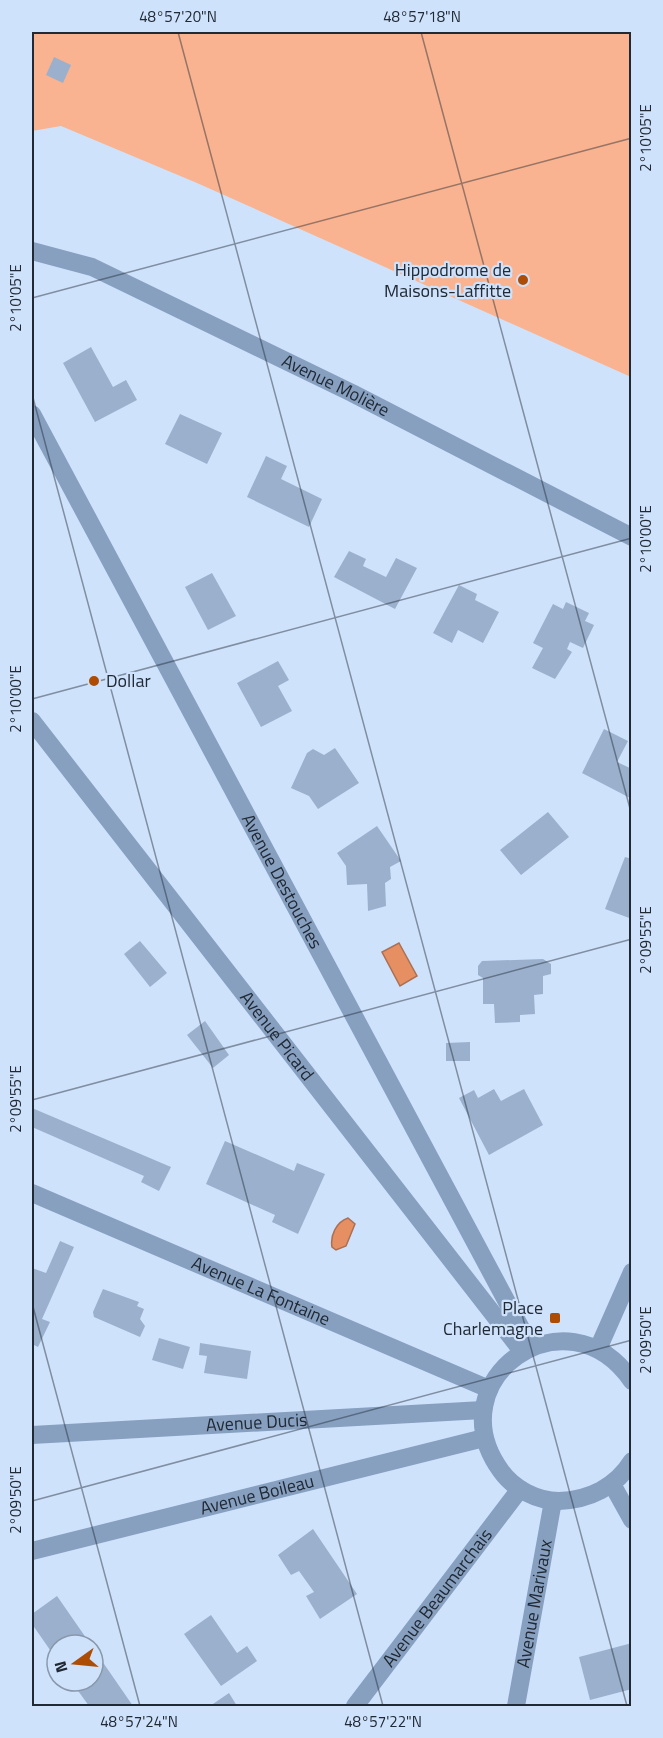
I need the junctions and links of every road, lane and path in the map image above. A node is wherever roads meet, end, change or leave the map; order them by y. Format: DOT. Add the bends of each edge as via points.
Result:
graph roads {
  1 [pos="32,251"];
  2 [pos="32,414"];
  3 [pos="632,537"];
  4 [pos="32,721"];
  5 [pos="32,1193"];
  6 [pos="632,1272"];
  7 [pos="526,1349"];
  8 [pos="598,1349"];
  9 [pos="632,1382"];
  10 [pos="489,1389"];
  11 [pos="483,1410"];
  12 [pos="32,1435"];
  13 [pos="484,1438"];
  14 [pos="627,1472"];
  15 [pos="520,1489"];
  16 [pos="553,1501"];
  17 [pos="632,1520"];
  18 [pos="32,1551"];
  19 [pos="355,1707"];
  20 [pos="516,1707"];
  1 -- 3 [label="street, Avenue Molière" via="92,267 352,393"];
  2 -- 7 [label="street, Avenue Destouches"];
  4 -- 7 [label="street, Avenue Picard"];
  5 -- 10 [label="street, Avenue La Fontaine"];
  6 -- 8 [label="street"];
  7 -- 8 [label="street" via="553,1341 576,1341"];
  7 -- 10 [label="street" via="502,1368"];
  8 -- 9 [label="street" via="620,1364"];
  10 -- 11 [label="street"];
  11 -- 12 [label="street, Avenue Ducis"];
  11 -- 13 [label="street"];
  13 -- 15 [label="street" via="492,1458"];
  13 -- 18 [label="street, Avenue Boileau"];
  14 -- 16 [label="street" via="594,1495"];
  14 -- 17 [label="street"];
  15 -- 16 [label="street"];
  15 -- 19 [label="street, Avenue Beaumarchais"];
  16 -- 20 [label="street, Avenue Marivaux"];
}
